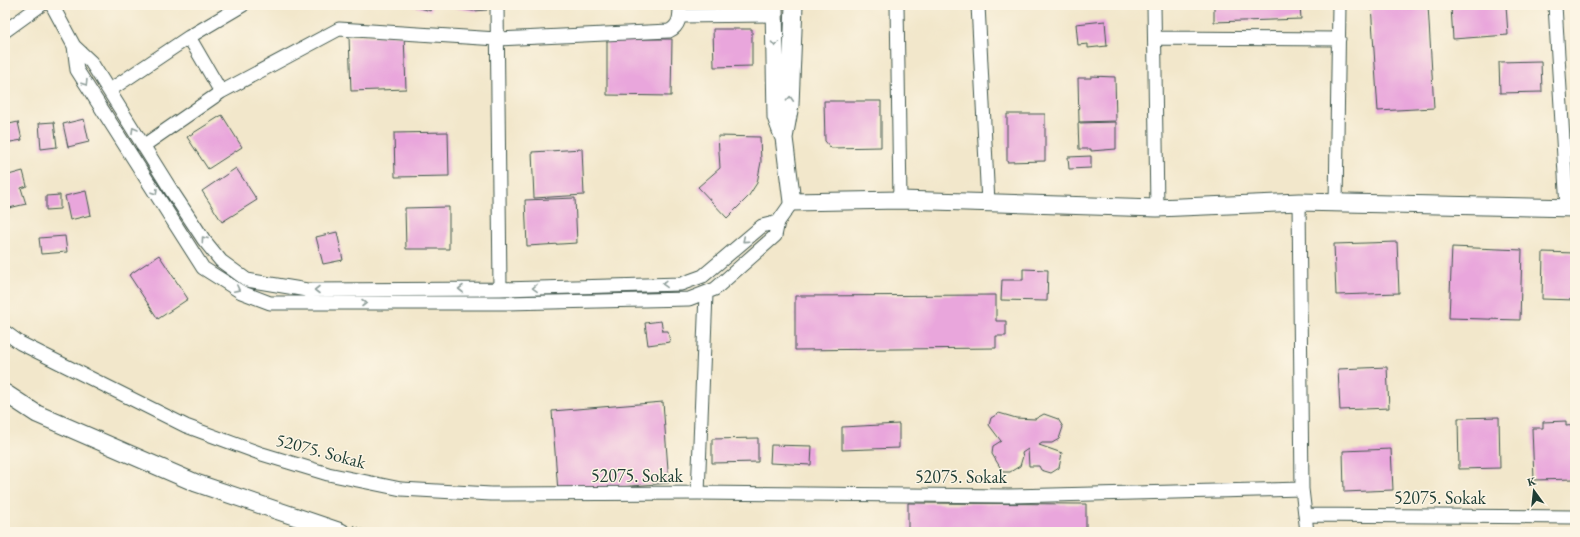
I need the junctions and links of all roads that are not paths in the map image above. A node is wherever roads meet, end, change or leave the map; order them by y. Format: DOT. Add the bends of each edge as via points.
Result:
graph roads {
  1 [pos="41,5"];
  2 [pos="52,5"];
  3 [pos="243,5"];
  4 [pos="498,5"];
  5 [pos="794,5"];
  6 [pos="897,5"];
  7 [pos="978,5"];
  8 [pos="1154,5"];
  9 [pos="1339,5"];
  10 [pos="1555,5"];
  11 [pos="680,10"];
  12 [pos="774,10"];
  13 [pos="5,31"];
  14 [pos="189,37"];
  15 [pos="1155,38"];
  16 [pos="497,39"];
  17 [pos="1339,39"];
  18 [pos="74,46"];
  19 [pos="110,90"];
  20 [pos="221,92"];
  21 [pos="784,138"];
  22 [pos="143,146"];
  23 [pos="900,200"];
  24 [pos="792,202"];
  25 [pos="1299,202"];
  26 [pos="988,203"];
  27 [pos="1336,203"];
  28 [pos="1157,208"];
  29 [pos="1571,208"];
  30 [pos="778,222"];
  31 [pos="500,289"];
  32 [pos="706,294"];
  33 [pos="5,332"];
  34 [pos="5,393"];
  35 [pos="1302,489"];
  36 [pos="698,493"];
  37 [pos="1306,515"];
  38 [pos="1575,517"];
  39 [pos="341,532"];
  40 [pos="1307,532"];
  1 -- 13 [label="street"];
  2 -- 18 [label="street"];
  3 -- 14 [label="street"];
  4 -- 16 [label="street"];
  21 -- 5 [label="street, one-way" via="790,105"];
  6 -- 23 [label="street"];
  7 -- 26 [label="street"];
  8 -- 15 [label="street"];
  9 -- 17 [label="street"];
  10 -- 29 [label="street"];
  11 -- 12 [label="street"];
  11 -- 16 [label="street" via="678,24 669,31"];
  12 -- 21 [label="street, one-way" via="776,117"];
  14 -- 19 [label="street"];
  14 -- 20 [label="street"];
  15 -- 17 [label="street"];
  15 -- 28 [label="street"];
  16 -- 20 [label="street" via="339,29"];
  16 -- 31 [label="street"];
  17 -- 27 [label="street"];
  18 -- 19 [label="street" via="91,62"];
  18 -- 32 [label="street, one-way" via="77,70 203,268 255,298 270,303 506,303 680,300"];
  22 -- 19 [label="street, one-way"];
  20 -- 22 [label="street"];
  21 -- 24 [label="street"];
  31 -- 22 [label="street, one-way" via="307,290 247,280 221,260 204,240"];
  23 -- 24 [label="street"];
  23 -- 26 [label="street"];
  24 -- 30 [label="street"];
  25 -- 27 [label="street"];
  25 -- 28 [label="street"];
  25 -- 35 [label="street"];
  26 -- 28 [label="street"];
  27 -- 29 [label="street"];
  30 -- 31 [label="street, one-way" via="762,226 703,276 681,284"];
  30 -- 32 [label="street" via="776,236 724,283"];
  32 -- 36 [label="street"];
  33 -- 36 [label="street, 52075. Sokak" via="20,343 186,426 262,454 328,474 401,489 491,494"];
  34 -- 39 [label="street" via="37,414 196,483"];
  35 -- 36 [label="street, 52075. Sokak" via="1008,496"];
  35 -- 37 [label="street"];
  37 -- 38 [label="street, 52075. Sokak"];
  37 -- 40 [label="street"];
}
